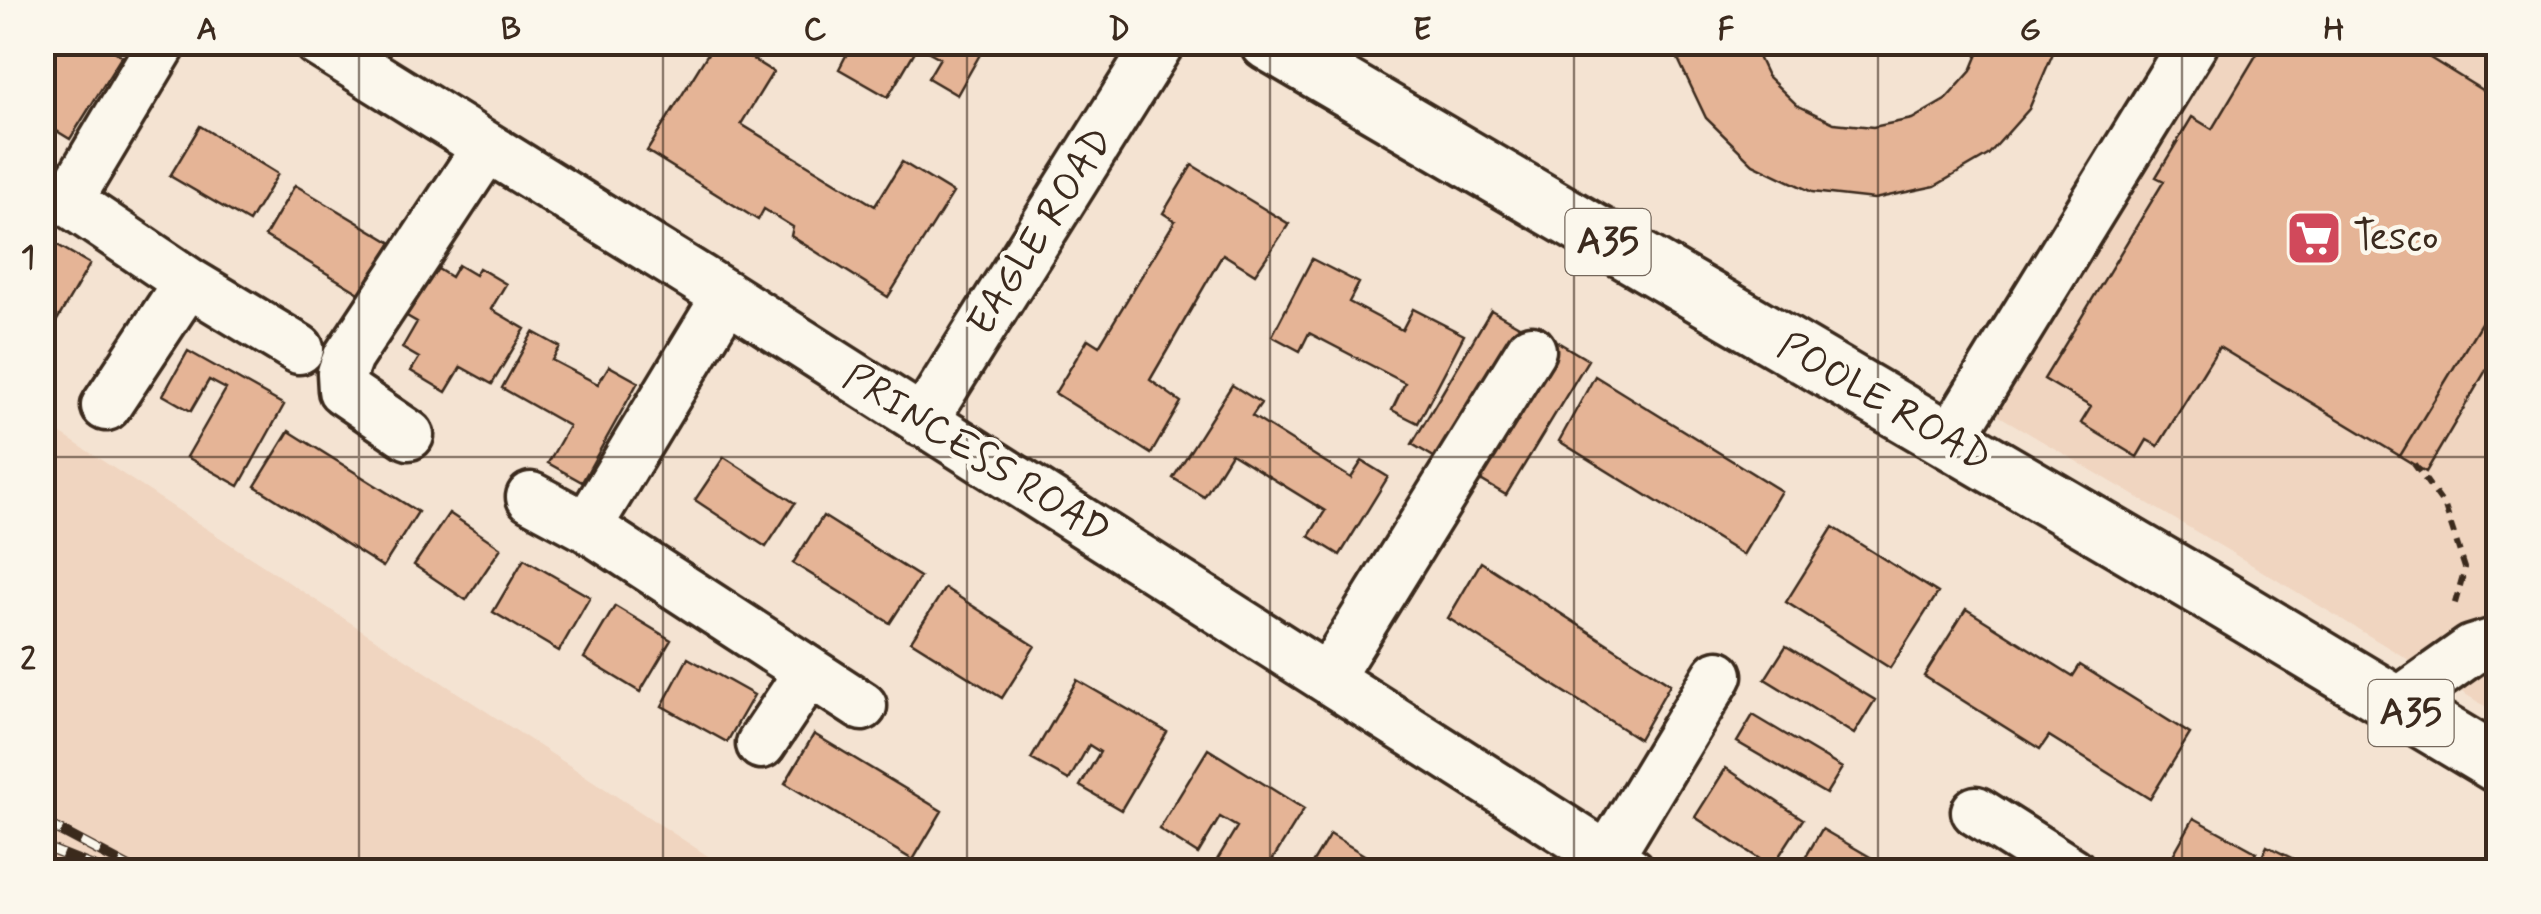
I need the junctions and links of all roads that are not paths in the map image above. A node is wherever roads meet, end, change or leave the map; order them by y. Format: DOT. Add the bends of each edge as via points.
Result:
graph roads {
  1 [pos="163,42"];
  2 [pos="1160,42"];
  3 [pos="1268,42"];
  4 [pos="2194,42"];
  5 [pos="347,50"];
  6 [pos="487,147"];
  7 [pos="55,193"];
  8 [pos="188,282"];
  9 [pos="727,296"];
  10 [pos="300,349"];
  11 [pos="1531,350"];
  12 [pos="106,406"];
  13 [pos="922,422"];
  14 [pos="409,435"];
  15 [pos="1949,440"];
  16 [pos="531,497"];
  17 [pos="587,527"];
  18 [pos="2498,642"];
  19 [pos="808,672"];
  20 [pos="1718,675"];
  21 [pos="1328,678"];
  22 [pos="2396,704"];
  23 [pos="862,706"];
  24 [pos="761,744"];
  25 [pos="2498,765"];
  26 [pos="1976,810"];
  27 [pos="1620,864"];
  28 [pos="2072,872"];
  1 -- 7 [label="street"];
  2 -- 13 [label="street, EAGLE ROAD"];
  3 -- 15 [label="highway, POOLE ROAD / A35"];
  4 -- 15 [label="street"];
  5 -- 6 [label="street, PRINCESS ROAD"];
  6 -- 9 [label="street, PRINCESS ROAD"];
  6 -- 14 [label="street" via="342,373 343,390"];
  7 -- 8 [label="street"];
  8 -- 10 [label="street"];
  8 -- 12 [label="street"];
  9 -- 13 [label="street, PRINCESS ROAD"];
  9 -- 17 [label="street"];
  11 -- 21 [label="street"];
  13 -- 21 [label="street, PRINCESS ROAD"];
  15 -- 22 [label="highway, POOLE ROAD / A35"];
  16 -- 17 [label="street"];
  17 -- 19 [label="street"];
  18 -- 22 [label="street" via="2472,650"];
  19 -- 23 [label="street"];
  19 -- 24 [label="street"];
  20 -- 27 [label="street"];
  21 -- 27 [label="street, PRINCESS ROAD"];
  22 -- 25 [label="highway, POOLE ROAD / A35"];
  26 -- 28 [label="street"];
}
